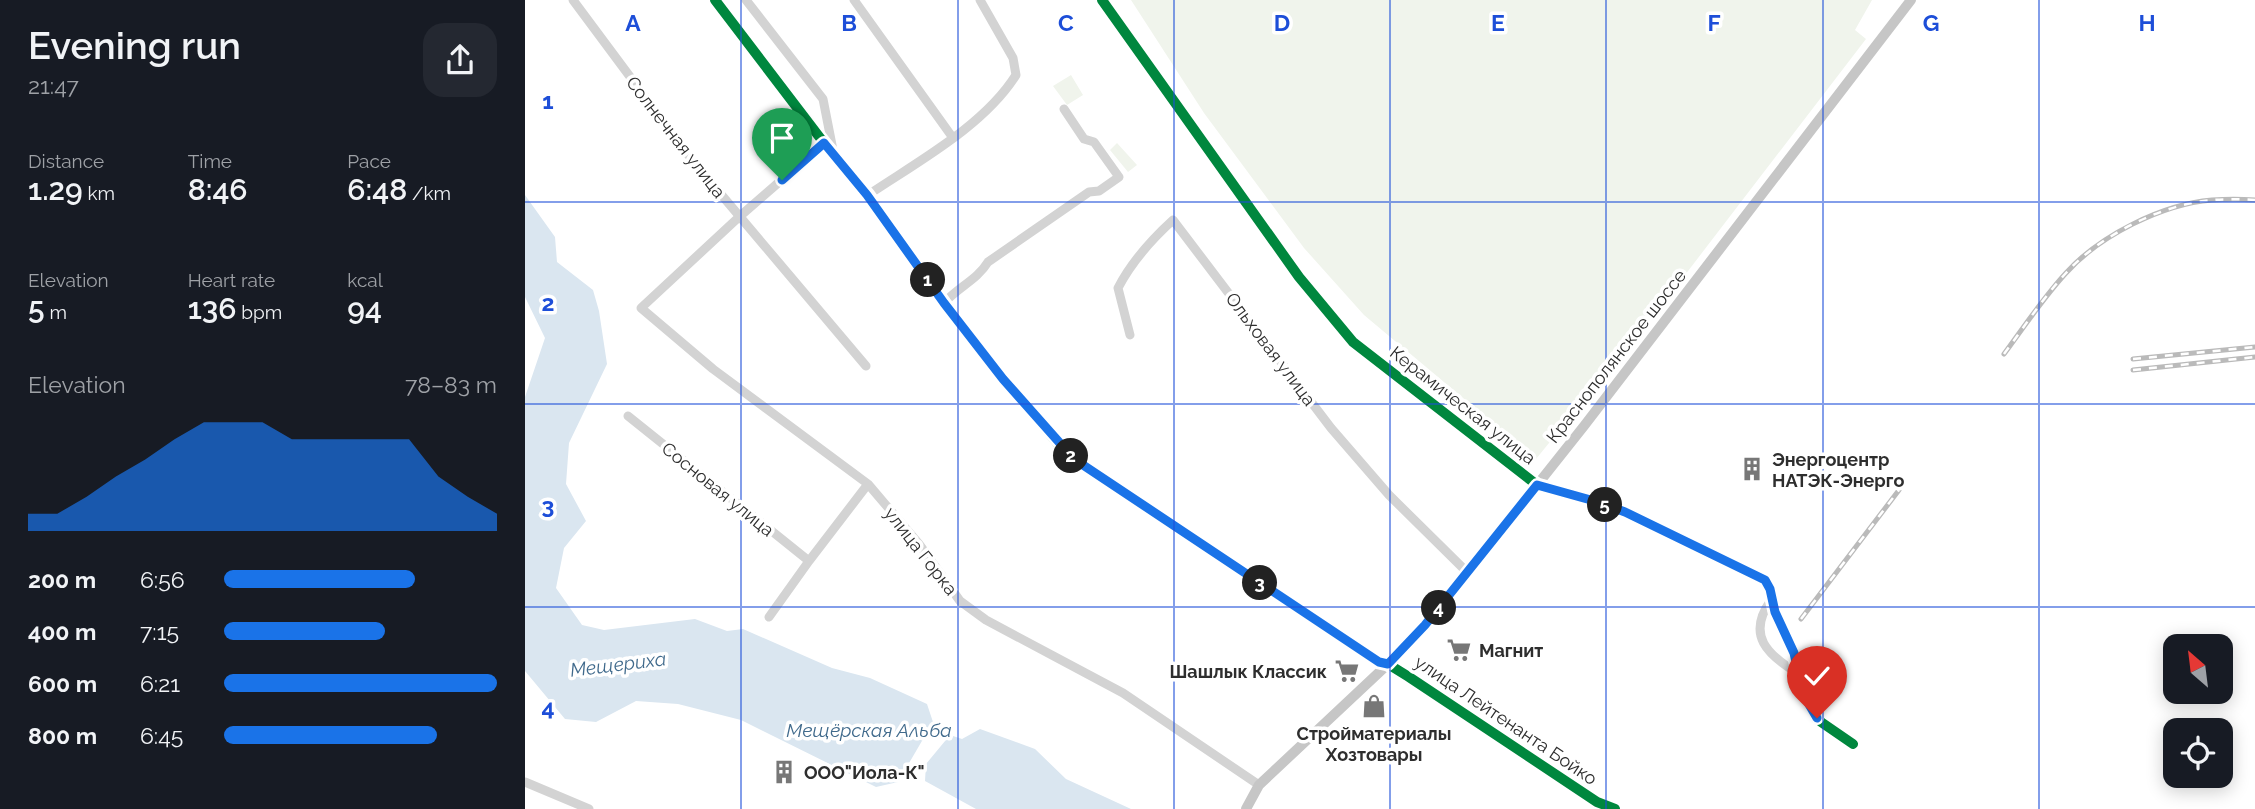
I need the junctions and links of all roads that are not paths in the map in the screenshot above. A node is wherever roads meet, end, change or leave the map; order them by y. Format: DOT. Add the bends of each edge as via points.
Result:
graph roads {
  1 [pos="573,0"];
  2 [pos="715,0"];
  3 [pos="746,0"];
  4 [pos="854,0"];
  5 [pos="980,0"];
  6 [pos="1102,0"];
  7 [pos="1911,0"];
  8 [pos="1064,109"];
  9 [pos="953,138"];
  10 [pos="824,143"];
  11 [pos="833,152"];
  12 [pos="867,195"];
  13 [pos="739,217"];
  14 [pos="944,303"];
  15 [pos="1130,335"];
  16 [pos="866,366"];
  17 [pos="628,416"];
  18 [pos="869,484"];
  19 [pos="1537,485"];
  20 [pos="809,561"];
  21 [pos="1468,573"];
  22 [pos="1771,600"];
  23 [pos="769,617"];
  24 [pos="1388,664"];
  25 [pos="1799,674"];
  26 [pos="1853,744"];
  27 [pos="525,782"];
  28 [pos="1259,785"];
  29 [pos="589,809"];
  30 [pos="1246,809"];
  31 [pos="1615,809"];
  1 -- 13 [label="street, Солнечная улица"];
  2 -- 10 [label="street, улица Лейтенанта Бойко"];
  3 -- 11 [label="street" via="823,99"];
  4 -- 9 [label="street"];
  5 -- 9 [label="street" via="1013,58 1016,75 1007,89"];
  6 -- 19 [label="street, Керамическая улица" via="1299,277 1353,342"];
  7 -- 19 [label="main road, Краснополянское шоссе"];
  8 -- 14 [label="street" via="1119,177 1099,191 1089,192 988,262"];
  9 -- 12 [label="street"];
  10 -- 11 [label="street, улица Лейтенанта Бойко"];
  10 -- 13 [label="street"];
  11 -- 12 [label="street, улица Лейтенанта Бойко"];
  12 -- 14 [label="street, улица Лейтенанта Бойко"];
  13 -- 16 [label="street, Солнечная улица"];
  13 -- 18 [label="street, улица Горка" via="641,308 713,369"];
  14 -- 24 [label="street, улица Лейтенанта Бойко" via="1074,459"];
  15 -- 21 [label="street, Ольховая улица" via="1118,288 1128,268 1173,220 1331,428 1389,495"];
  17 -- 20 [label="street, Сосновая улица"];
  18 -- 20 [label="street"];
  18 -- 28 [label="street, улица Горка" via="960,601 986,620 1123,693"];
  19 -- 21 [label="main road, Краснополянское шоссе"];
  19 -- 22 [label="street, Керамическая улица" via="1625,512 1761,577 1768,584"];
  20 -- 23 [label="street"];
  21 -- 24 [label="main road, Краснополянское шоссе"];
  22 -- 25 [label="street, Керамическая улица"];
  22 -- 25 [label="street" via="1762,615 1762,641 1777,660"];
  24 -- 28 [label="main road, Краснополянское шоссе"];
  24 -- 31 [label="street, улица Лейтенанта Бойко" via="1597,802"];
  25 -- 26 [label="street, Керамическая улица" via="1803,694 1817,718"];
  27 -- 29 [label="street"];
  28 -- 30 [label="main road, Краснополянское шоссе"];
}
